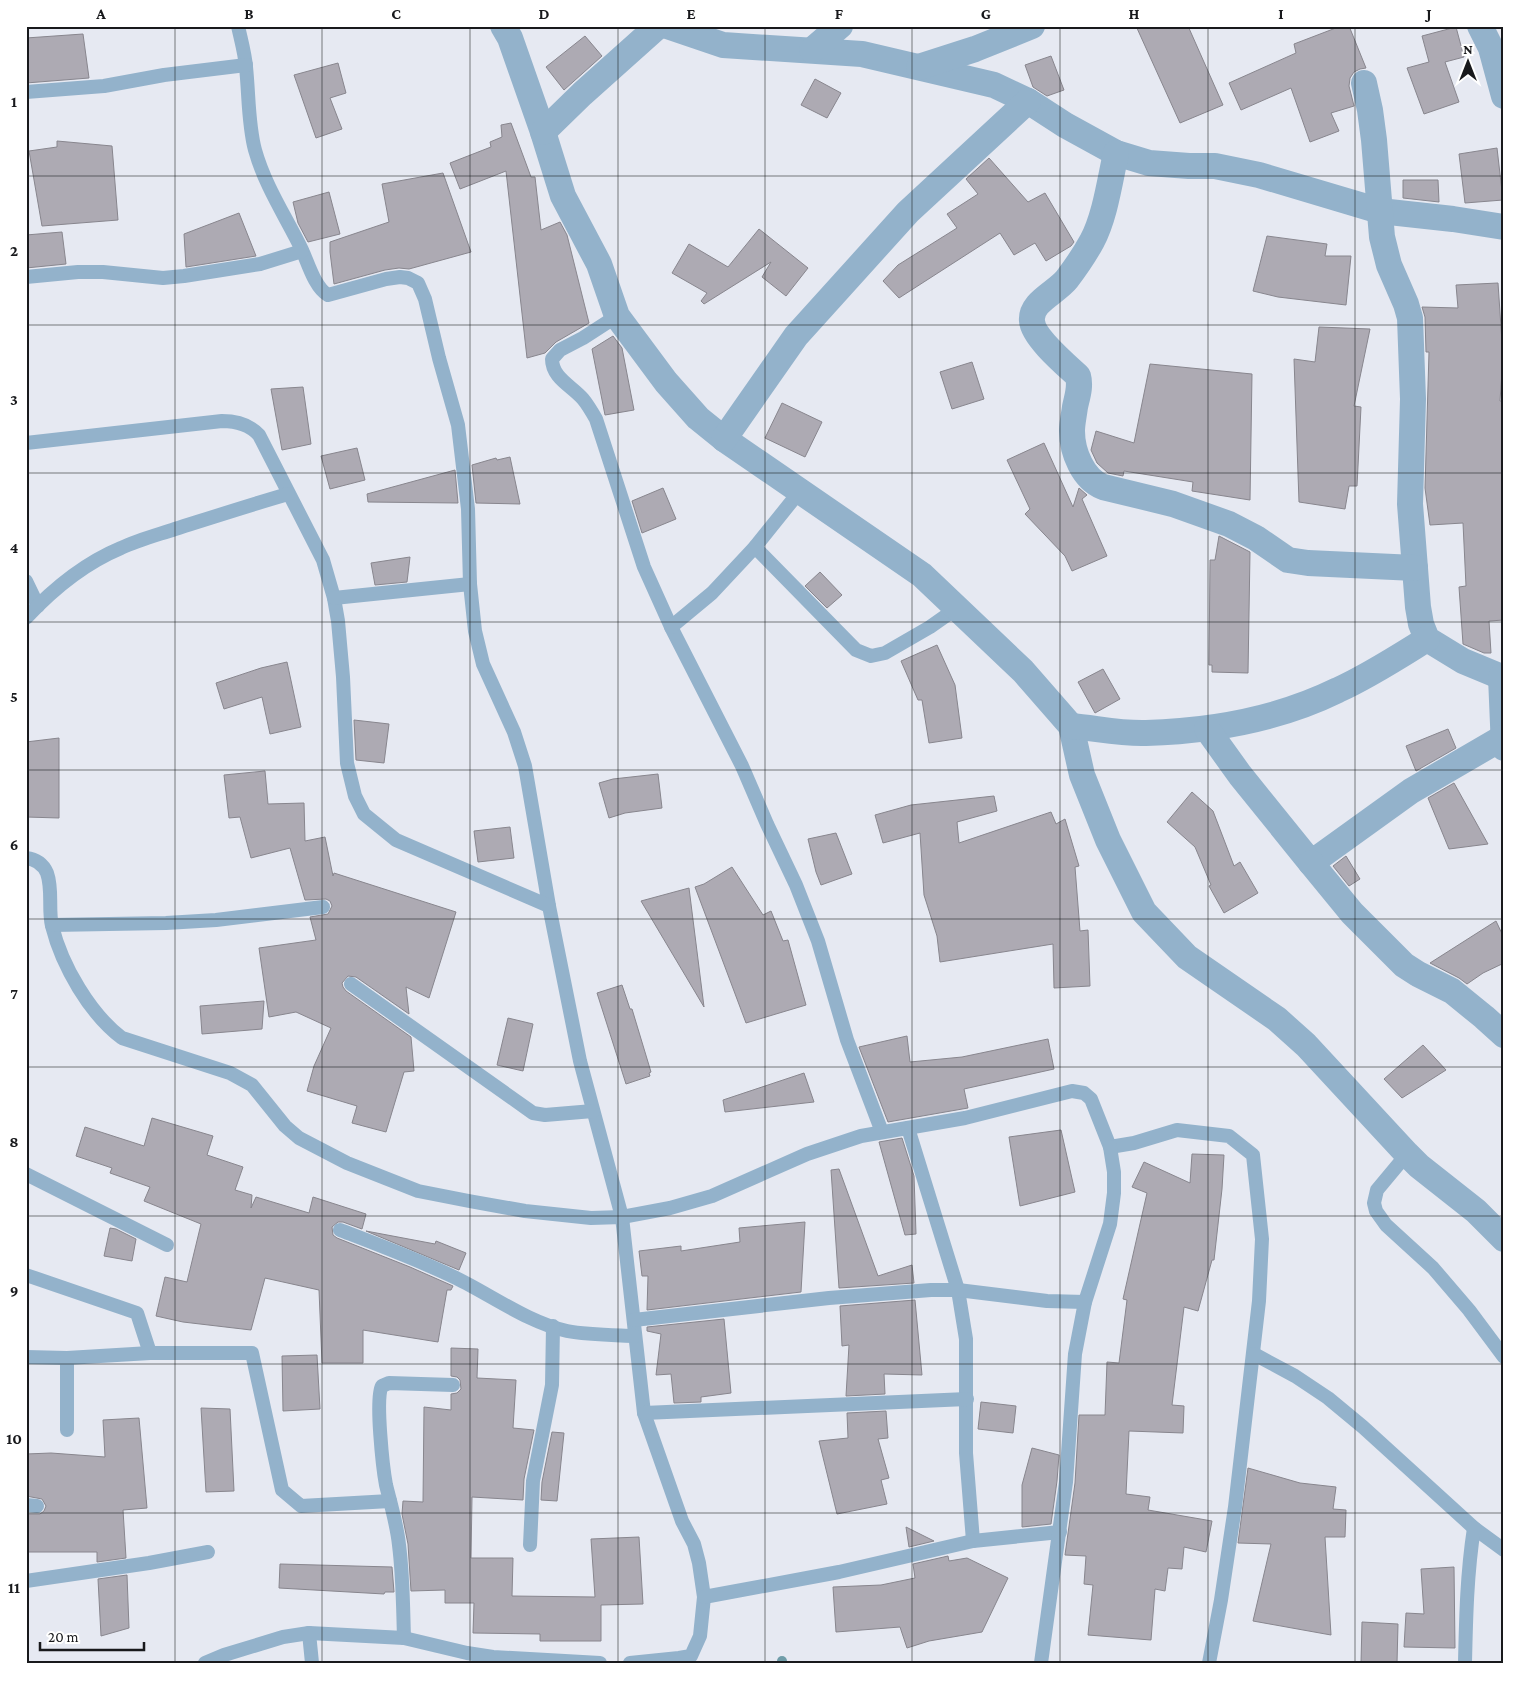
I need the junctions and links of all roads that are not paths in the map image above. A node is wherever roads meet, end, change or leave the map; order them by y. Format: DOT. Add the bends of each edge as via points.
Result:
graph roads {
  1 [pos="238,26"];
  2 [pos="503,26"];
  3 [pos="658,26"];
  4 [pos="667,26"];
  5 [pos="840,26"];
  6 [pos="1032,26"];
  7 [pos="1491,39"];
  8 [pos="812,50"];
  9 [pos="246,65"];
  10 [pos="919,67"];
  11 [pos="1364,84"];
  12 [pos="26,92"];
  13 [pos="1504,96"];
  14 [pos="1028,101"];
  15 [pos="543,132"];
  16 [pos="1116,153"];
  17 [pos="1380,211"];
  18 [pos="1504,227"];
  19 [pos="302,251"];
  20 [pos="26,277"];
  21 [pos="617,316"];
  22 [pos="724,439"];
  23 [pos="26,443"];
  24 [pos="800,491"];
  25 [pos="288,494"];
  26 [pos="755,547"];
  27 [pos="1415,568"];
  28 [pos="26,580"];
  29 [pos="470,584"];
  30 [pos="334,598"];
  31 [pos="38,606"];
  32 [pos="957,608"];
  33 [pos="26,618"];
  34 [pos="671,627"];
  35 [pos="1427,639"];
  36 [pos="1502,678"];
  37 [pos="1070,726"];
  38 [pos="1207,729"];
  39 [pos="1503,743"];
  40 [pos="26,858"];
  41 [pos="1310,863"];
  42 [pos="549,906"];
  43 [pos="323,907"];
  44 [pos="52,925"];
  45 [pos="351,984"];
  46 [pos="1504,1035"];
  47 [pos="593,1111"];
  48 [pos="908,1128"];
  49 [pos="882,1132"];
  50 [pos="1110,1147"];
  51 [pos="1407,1154"];
  52 [pos="26,1174"];
  53 [pos="622,1217"];
  54 [pos="340,1230"];
  55 [pos="1504,1239"];
  56 [pos="166,1245"];
  57 [pos="26,1275"];
  58 [pos="958,1290"];
  59 [pos="1084,1302"];
  60 [pos="634,1320"];
  61 [pos="554,1326"];
  62 [pos="635,1336"];
  63 [pos="150,1353"];
  64 [pos="1254,1354"];
  65 [pos="26,1357"];
  66 [pos="1504,1357"];
  67 [pos="67,1358"];
  68 [pos="452,1385"];
  69 [pos="967,1399"];
  70 [pos="644,1412"];
  71 [pos="67,1430"];
  72 [pos="390,1501"];
  73 [pos="1474,1528"];
  74 [pos="1060,1532"];
  75 [pos="973,1542"];
  76 [pos="530,1546"];
  77 [pos="1504,1550"];
  78 [pos="208,1552"];
  79 [pos="26,1582"];
  80 [pos="704,1597"];
  81 [pos="309,1633"];
  82 [pos="404,1638"];
  83 [pos="493,1660"];
  84 [pos="205,1663"];
  85 [pos="312,1663"];
  86 [pos="600,1663"];
  87 [pos="630,1663"];
  88 [pos="1041,1663"];
  89 [pos="1209,1663"];
  90 [pos="1465,1663"];
  1 -- 9 [label="lane"];
  2 -- 15 [label="street"];
  3 -- 15 [label="street"];
  4 -- 8 [label="street" via="723,45"];
  5 -- 8 [label="street"];
  6 -- 10 [label="street"];
  7 -- 13 [label="street"];
  8 -- 10 [label="street" via="862,54"];
  9 -- 12 [label="lane" via="104,86"];
  9 -- 19 [label="lane" via="251,128 259,163"];
  10 -- 14 [label="street" via="994,85"];
  11 -- 17 [label="street" via="1374,140"];
  14 -- 16 [label="street"];
  14 -- 22 [label="street" via="908,212 796,336"];
  15 -- 21 [label="street" via="563,196 600,264"];
  16 -- 17 [label="street" via="1149,163 1215,166 1259,175"];
  16 -- 27 [label="street" via="1092,240 1066,281 1035,307 1032,317 1033,327 1052,352 1078,376 1073,438 1088,476 1103,487 1173,504 1229,524 1288,560"];
  17 -- 18 [label="street"];
  17 -- 27 [label="street" via="1389,265 1410,318 1413,400 1410,504"];
  19 -- 20 [label="lane" via="260,264 163,278 103,272"];
  19 -- 29 [label="lane" via="314,278 328,295 386,278 408,278 418,283 425,298 458,425 468,509"];
  21 -- 22 [label="street" via="666,382 698,418"];
  21 -- 34 [label="lane" via="555,354 552,367 557,376 583,399 596,419 644,567"];
  22 -- 24 [label="street"];
  23 -- 25 [label="lane" via="233,421 253,428 259,435"];
  24 -- 26 [label="lane"];
  24 -- 32 [label="street" via="922,575"];
  25 -- 30 [label="lane" via="323,560"];
  25 -- 31 [label="lane" via="121,548 66,581"];
  26 -- 32 [label="lane" via="856,650 864,654 886,653"];
  26 -- 34 [label="lane" via="712,593"];
  27 -- 35 [label="street" via="1418,607"];
  28 -- 31 [label="lane"];
  29 -- 30 [label="lane"];
  29 -- 42 [label="lane" via="475,631 483,664 526,766"];
  30 -- 42 [label="lane" via="343,677 347,763 355,796 364,814 396,840"];
  31 -- 33 [label="lane"];
  32 -- 37 [label="street" via="1023,671"];
  34 -- 49 [label="lane" via="742,766 796,886 818,941 847,1040"];
  35 -- 36 [label="street" via="1463,661"];
  35 -- 38 [label="street" via="1316,700 1252,721"];
  36 -- 39 [label="street"];
  37 -- 38 [label="street" via="1145,733"];
  37 -- 51 [label="street" via="1082,775 1108,840 1144,912 1187,957 1277,1019 1306,1045"];
  38 -- 41 [label="street"];
  39 -- 41 [label="street" via="1411,791"];
  40 -- 44 [label="lane" via="34,859 46,872"];
  41 -- 46 [label="street" via="1352,913 1404,965 1452,991"];
  42 -- 47 [label="lane"];
  43 -- 44 [label="lane" via="216,920"];
  44 -- 53 [label="lane" via="66,965 108,1028 122,1038 241,1077 252,1084 299,1138 347,1163 418,1191 469,1202 590,1218"];
  45 -- 47 [label="lane" via="533,1113"];
  47 -- 53 [label="lane"];
  48 -- 49 [label="lane"];
  48 -- 50 [label="lane" via="1077,1091 1091,1099"];
  48 -- 58 [label="lane"];
  49 -- 53 [label="lane" via="807,1154 712,1196"];
  50 -- 59 [label="lane" via="1114,1172 1110,1224"];
  50 -- 64 [label="lane" via="1177,1130 1229,1136 1253,1155 1262,1239"];
  51 -- 55 [label="street" via="1476,1211"];
  51 -- 66 [label="lane" via="1377,1190 1376,1211 1386,1225 1433,1268"];
  52 -- 56 [label="lane"];
  53 -- 60 [label="lane"];
  54 -- 61 [label="lane" via="413,1258 533,1319"];
  57 -- 63 [label="lane" via="137,1313"];
  58 -- 59 [label="lane" via="1047,1301"];
  58 -- 60 [label="lane" via="845,1297"];
  58 -- 69 [label="lane" via="966,1339"];
  59 -- 74 [label="lane" via="1075,1354"];
  60 -- 62 [label="lane"];
  61 -- 62 [label="lane" via="566,1331"];
  61 -- 76 [label="lane" via="552,1385 533,1481"];
  62 -- 70 [label="lane"];
  63 -- 67 [label="lane"];
  63 -- 72 [label="lane" via="252,1353 282,1490 301,1506"];
  64 -- 73 [label="lane" via="1328,1398"];
  64 -- 89 [label="lane" via="1235,1507"];
  65 -- 67 [label="lane"];
  67 -- 71 [label="lane"];
  68 -- 72 [label="lane" via="389,1384 381,1388 380,1422"];
  69 -- 70 [label="lane"];
  69 -- 75 [label="lane" via="966,1453"];
  70 -- 80 [label="lane" via="682,1522 694,1544"];
  72 -- 82 [label="lane" via="399,1546"];
  73 -- 77 [label="lane"];
  73 -- 90 [label="lane" via="1466,1601"];
  74 -- 75 [label="lane"];
  74 -- 88 [label="lane"];
  75 -- 80 [label="lane" via="840,1572"];
  78 -- 79 [label="lane"];
  80 -- 87 [label="lane" via="700,1636 691,1656"];
  81 -- 82 [label="lane"];
  81 -- 84 [label="lane" via="283,1637"];
  81 -- 85 [label="lane"];
  82 -- 83 [label="lane"];
  83 -- 86 [label="lane"];
}
